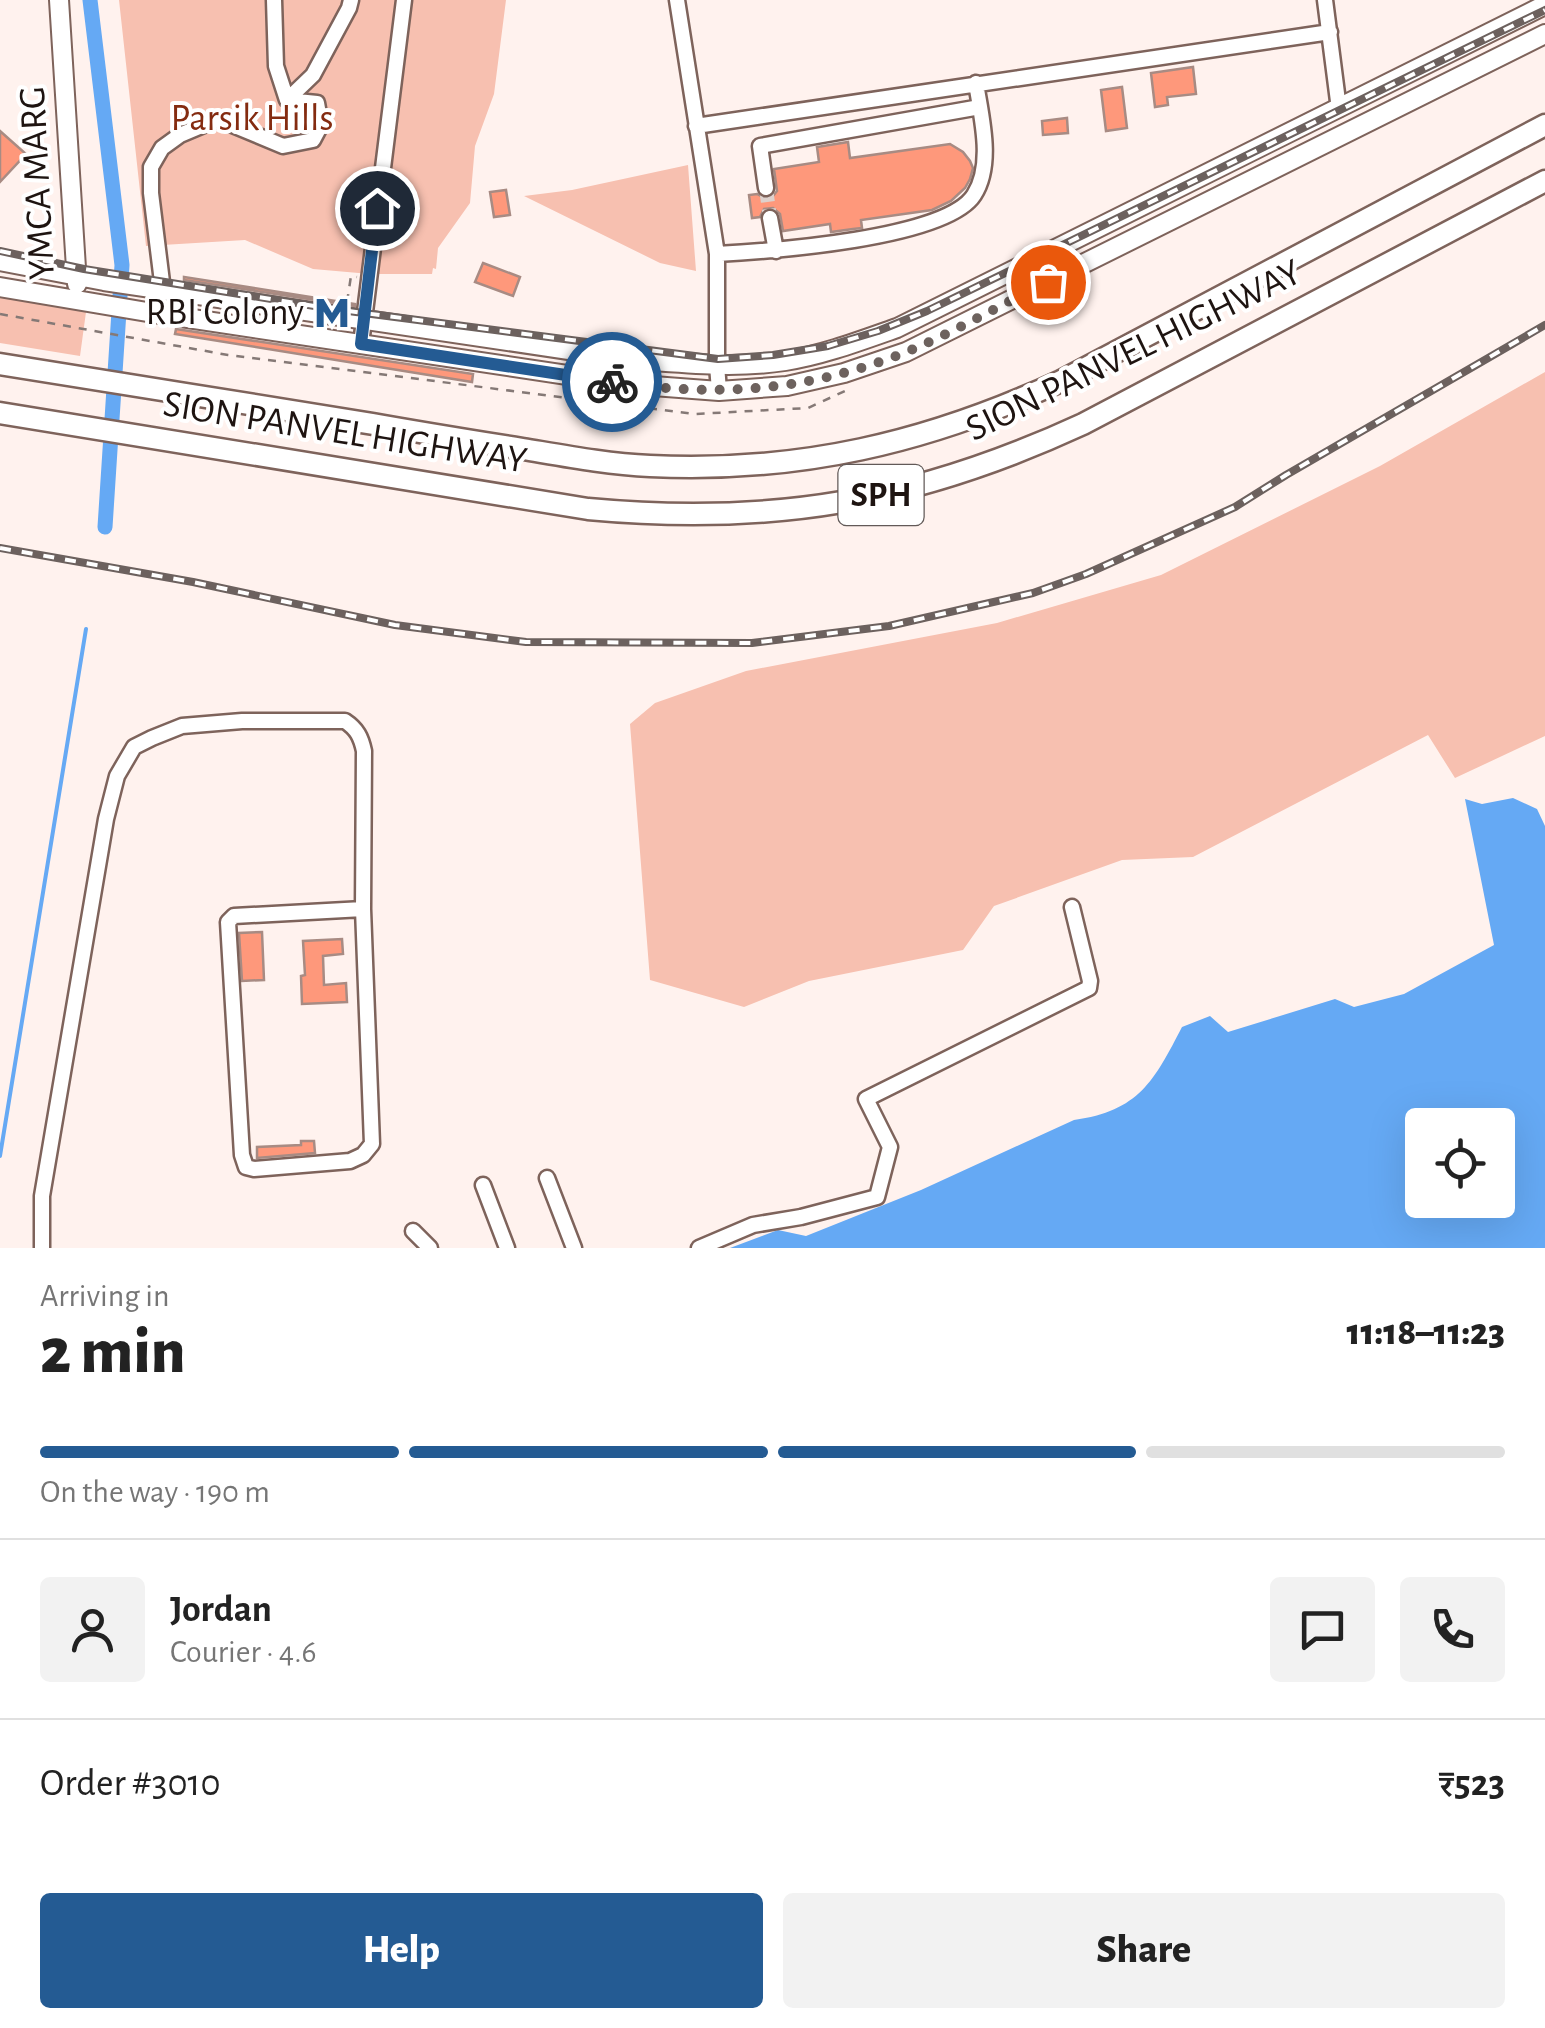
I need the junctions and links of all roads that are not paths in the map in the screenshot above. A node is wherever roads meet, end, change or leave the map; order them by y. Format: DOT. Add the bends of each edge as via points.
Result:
graph roads {
  1 [pos="58,0"];
  2 [pos="274,0"];
  3 [pos="351,0"];
  4 [pos="404,0"];
  5 [pos="677,0"];
  6 [pos="1325,0"];
  7 [pos="1545,5"];
  8 [pos="1330,32"];
  9 [pos="1545,34"];
  10 [pos="976,82"];
  11 [pos="288,100"];
  12 [pos="980,108"];
  13 [pos="1339,109"];
  14 [pos="1545,125"];
  15 [pos="696,126"];
  16 [pos="1545,181"];
  17 [pos="766,188"];
  18 [pos="770,218"];
  19 [pos="776,251"];
  20 [pos="718,254"];
  21 [pos="0,261"];
  22 [pos="76,276"];
  23 [pos="0,287"];
  24 [pos="159,289"];
  25 [pos="78,302"];
  26 [pos="363,320"];
  27 [pos="361,344"];
  28 [pos="717,357"];
  29 [pos="0,364"];
  30 [pos="719,390"];
  31 [pos="0,412"];
  32 [pos="1072,907"];
  33 [pos="363,909"];
  34 [pos="547,1178"];
  35 [pos="483,1184"];
  36 [pos="413,1231"];
  37 [pos="42,1248"];
  38 [pos="430,1248"];
  39 [pos="507,1248"];
  40 [pos="574,1248"];
  41 [pos="699,1248"];
  1 -- 22 [label="main road, YMCA MARG"];
  2 -- 11 [label="street" via="276,66"];
  3 -- 11 [label="street" via="312,75"];
  4 -- 26 [label="street"];
  5 -- 15 [label="street"];
  6 -- 8 [label="street"];
  7 -- 13 [label="main road"];
  8 -- 10 [label="street"];
  8 -- 13 [label="street"];
  9 -- 30 [label="main road" via="906,352 786,386"];
  10 -- 12 [label="street"];
  10 -- 15 [label="street"];
  11 -- 24 [label="street" via="317,103 321,125 313,140 283,146 218,119 162,148 151,167"];
  12 -- 17 [label="street" via="760,146"];
  12 -- 19 [label="street" via="982,179 962,208 865,238"];
  13 -- 28 [label="main road" via="896,328 783,361"];
  14 -- 29 [label="highway, SION PANVEL HIGHWAY / SPH" via="1061,381 962,423 860,451 754,465 594,461"];
  15 -- 20 [label="street"];
  16 -- 31 [label="highway, SION PANVEL HIGHWAY / SPH" via="1031,448 924,485 814,508 644,514 588,508"];
  18 -- 19 [label="street"];
  19 -- 20 [label="street"];
  20 -- 28 [label="street"];
  21 -- 22 [label="main road"];
  22 -- 24 [label="main road"];
  22 -- 25 [label="main road, YMCA MARG"];
  23 -- 25 [label="main road"];
  24 -- 26 [label="main road"];
  25 -- 27 [label="main road"];
  26 -- 27 [label="street"];
  26 -- 28 [label="main road" via="630,359"];
  27 -- 30 [label="main road" via="627,384"];
  28 -- 30 [label="street"];
  32 -- 41 [label="street" via="1089,988 866,1098 890,1147 877,1198 753,1226"];
  33 -- 33 [label="street" via="234,916 228,922 246,1167 350,1161 372,1144"];
  33 -- 37 [label="street" via="364,751 354,727 345,721 242,720 182,726 134,747 117,776 106,819 42,1196"];
  34 -- 40 [label="street"];
  35 -- 39 [label="street"];
  36 -- 38 [label="street"];
}
